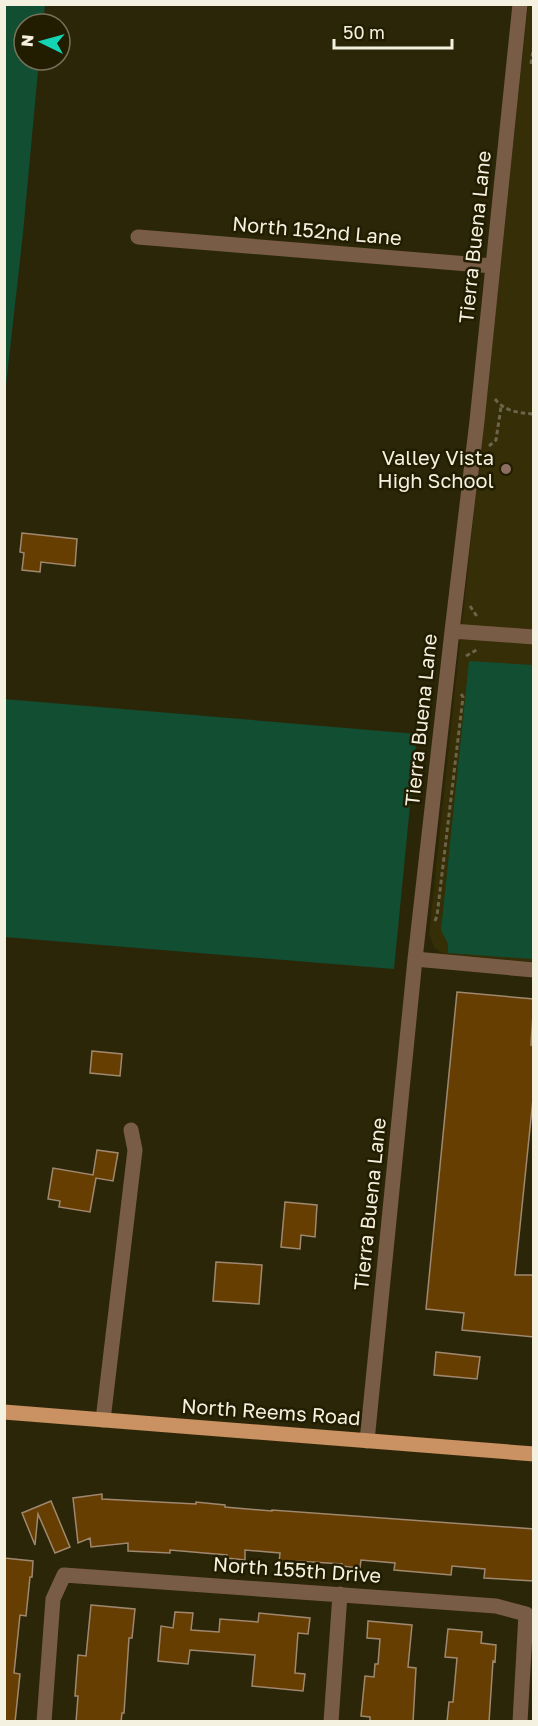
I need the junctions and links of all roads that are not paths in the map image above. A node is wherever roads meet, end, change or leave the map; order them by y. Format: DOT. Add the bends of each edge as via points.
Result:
graph roads {
  1 [pos="520,4"];
  2 [pos="138,237"];
  3 [pos="493,266"];
  4 [pos="452,631"];
  5 [pos="534,637"];
  6 [pos="415,959"];
  7 [pos="534,970"];
  8 [pos="132,1130"];
  9 [pos="4,1413"];
  10 [pos="103,1420"];
  11 [pos="367,1441"];
  12 [pos="534,1454"];
  13 [pos="340,1594"];
  14 [pos="44,1722"];
  15 [pos="331,1722"];
  16 [pos="520,1722"];
  1 -- 3 [label="street, Tierra Buena Lane"];
  2 -- 3 [label="street, North 152nd Lane"];
  3 -- 4 [label="street, Tierra Buena Lane"];
  4 -- 5 [label="street" via="480,640"];
  4 -- 6 [label="street, Tierra Buena Lane"];
  6 -- 7 [label="street"];
  6 -- 11 [label="street, Tierra Buena Lane"];
  8 -- 10 [label="street" via="134,1161"];
  9 -- 10 [label="main road, North Reems Road"];
  10 -- 11 [label="main road, North Reems Road"];
  11 -- 12 [label="main road, North Reems Road"];
  13 -- 14 [label="street, North 155th Drive" via="64,1575 53,1599"];
  13 -- 15 [label="street"];
  13 -- 16 [label="street, North 155th Drive" via="496,1606 526,1614"];
}
